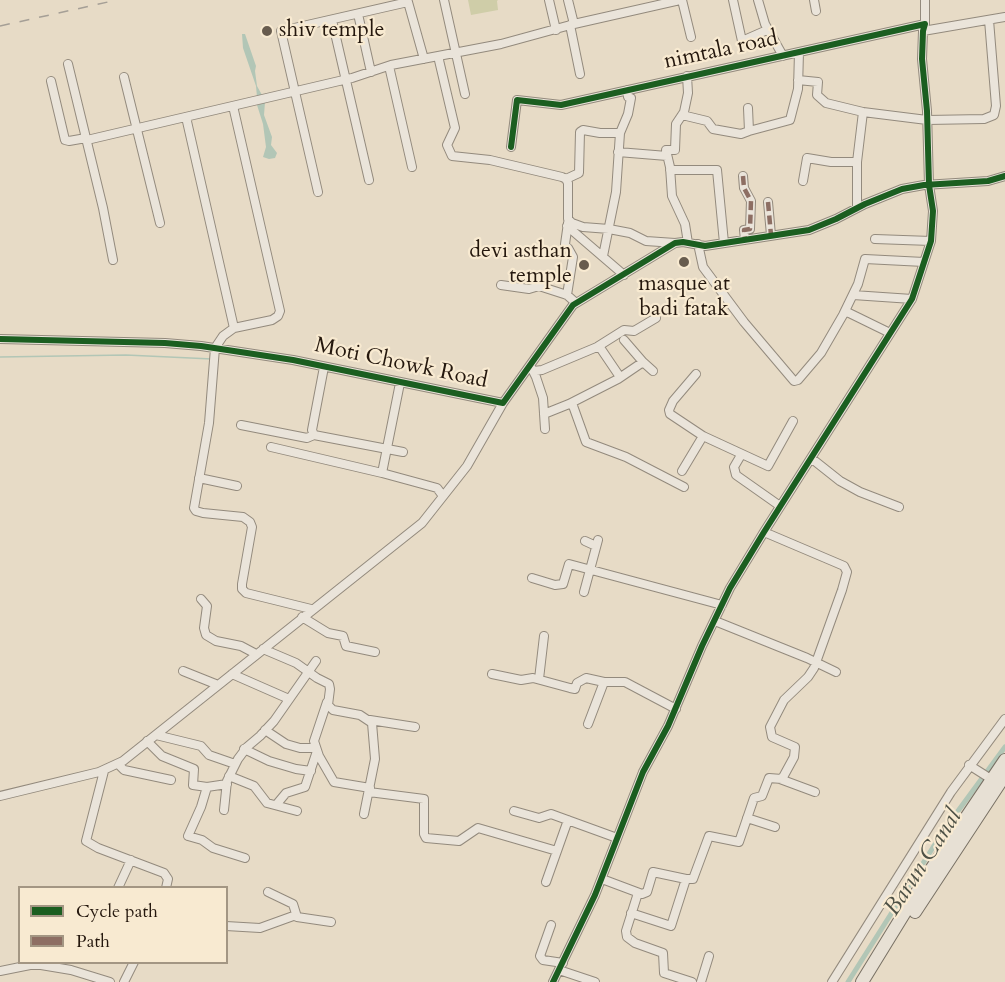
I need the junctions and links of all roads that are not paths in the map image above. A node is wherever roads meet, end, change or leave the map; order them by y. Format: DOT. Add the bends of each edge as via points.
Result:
graph roads {
  1 [pos="444,0"];
  2 [pos="549,0"];
  3 [pos="568,0"];
  4 [pos="681,0"];
  5 [pos="733,0"];
  6 [pos="758,0"];
  7 [pos="814,0"];
  8 [pos="925,0"];
  9 [pos="816,11"];
  10 [pos="358,14"];
  11 [pos="1005,17"];
  12 [pos="332,20"];
  13 [pos="989,20"];
  14 [pos="572,24"];
  15 [pos="924,28"];
  16 [pos="556,30"];
  17 [pos="767,30"];
  18 [pos="691,37"];
  19 [pos="799,52"];
  20 [pos="456,53"];
  21 [pos="438,56"];
  22 [pos="783,56"];
  23 [pos="424,59"];
  24 [pos="68,64"];
  25 [pos="389,66"];
  26 [pos="371,72"];
  27 [pos="580,74"];
  28 [pos="687,76"];
  29 [pos="124,77"];
  30 [pos="345,80"];
  31 [pos="798,80"];
  32 [pos="51,81"];
  33 [pos="627,90"];
  34 [pos="295,92"];
  35 [pos="465,94"];
  36 [pos="233,106"];
  37 [pos="748,108"];
  38 [pos="863,112"];
  39 [pos="682,115"];
  40 [pos="186,117"];
  41 [pos="927,120"];
  42 [pos="138,128"];
  43 [pos="749,131"];
  44 [pos="620,132"];
  45 [pos="86,139"];
  46 [pos="511,147"];
  47 [pos="618,152"];
  48 [pos="667,156"];
  49 [pos="857,162"];
  50 [pos="412,167"];
  51 [pos="670,171"];
  52 [pos="743,176"];
  53 [pos="1005,176"];
  54 [pos="566,179"];
  55 [pos="369,180"];
  56 [pos="803,181"];
  57 [pos="929,185"];
  58 [pos="318,192"];
  59 [pos="768,202"];
  60 [pos="857,208"];
  61 [pos="568,222"];
  62 [pos="160,223"];
  63 [pos="609,229"];
  64 [pos="771,235"];
  65 [pos="875,239"];
  66 [pos="745,240"];
  67 [pos="931,241"];
  68 [pos="675,243"];
  69 [pos="688,243"];
  70 [pos="724,243"];
  71 [pos="698,244"];
  72 [pos="603,256"];
  73 [pos="113,260"];
  74 [pos="924,262"];
  75 [pos="624,275"];
  76 [pos="501,285"];
  77 [pos="567,295"];
  78 [pos="853,295"];
  79 [pos="912,299"];
  80 [pos="576,303"];
  81 [pos="845,311"];
  82 [pos="656,318"];
  83 [pos="234,328"];
  84 [pos="890,333"];
  85 [pos="0,339"];
  86 [pos="624,340"];
  87 [pos="599,345"];
  88 [pos="215,348"];
  89 [pos="643,362"];
  90 [pos="324,367"];
  91 [pos="532,368"];
  92 [pos="653,371"];
  93 [pos="696,374"];
  94 [pos="620,377"];
  95 [pos="400,383"];
  96 [pos="503,403"];
  97 [pos="572,403"];
  98 [pos="544,414"];
  99 [pos="793,421"];
  100 [pos="241,425"];
  101 [pos="545,429"];
  102 [pos="314,435"];
  103 [pos="703,436"];
  104 [pos="271,447"];
  105 [pos="388,448"];
  106 [pos="403,452"];
  107 [pos="741,455"];
  108 [pos="811,458"];
  109 [pos="682,471"];
  110 [pos="382,473"];
  111 [pos="199,478"];
  112 [pos="237,486"];
  113 [pos="684,487"];
  114 [pos="443,496"];
  115 [pos="780,506"];
  116 [pos="899,507"];
  117 [pos="764,532"];
  118 [pos="585,541"];
  119 [pos="591,570"];
  120 [pos="532,578"];
  121 [pos="584,592"];
  122 [pos="201,599"];
  123 [pos="722,605"];
  124 [pos="311,609"];
  125 [pos="302,617"];
  126 [pos="715,621"];
  127 [pos="544,636"];
  128 [pos="260,652"];
  129 [pos="375,652"];
  130 [pos="316,661"];
  131 [pos="816,663"];
  132 [pos="183,671"];
  133 [pos="308,671"];
  134 [pos="836,672"];
  135 [pos="232,674"];
  136 [pos="492,674"];
  137 [pos="539,679"];
  138 [pos="604,682"];
  139 [pos="218,685"];
  140 [pos="289,699"];
  141 [pos="327,702"];
  142 [pos="676,709"];
  143 [pos="1005,719"];
  144 [pos="370,720"];
  145 [pos="588,723"];
  146 [pos="415,727"];
  147 [pos="265,730"];
  148 [pos="156,735"];
  149 [pos="147,741"];
  150 [pos="244,749"];
  151 [pos="316,749"];
  152 [pos="1005,760"];
  153 [pos="118,764"];
  154 [pos="235,764"];
  155 [pos="972,766"];
  156 [pos="104,771"];
  157 [pos="311,771"];
  158 [pos="1005,775"];
  159 [pos="989,777"];
  160 [pos="780,779"];
  161 [pos="171,780"];
  162 [pos="228,780"];
  163 [pos="207,787"];
  164 [pos="369,790"];
  165 [pos="815,792"];
  166 [pos="0,796"];
  167 [pos="276,805"];
  168 [pos="224,810"];
  169 [pos="297,811"];
  170 [pos="514,811"];
  171 [pos="364,814"];
  172 [pos="747,818"];
  173 [pos="568,820"];
  174 [pos="775,828"];
  175 [pos="617,838"];
  176 [pos="557,851"];
  177 [pos="245,858"];
  178 [pos="131,860"];
  179 [pos="602,879"];
  180 [pos="686,879"];
  181 [pos="546,882"];
  182 [pos="119,886"];
  183 [pos="166,886"];
  184 [pos="267,892"];
  185 [pos="638,893"];
  186 [pos="631,913"];
  187 [pos="296,915"];
  188 [pos="331,922"];
  189 [pos="550,925"];
  190 [pos="228,926"];
  191 [pos="709,956"];
  192 [pos="133,964"];
  193 [pos="561,967"];
  194 [pos="0,971"];
  195 [pos="671,979"];
  196 [pos="110,982"];
  197 [pos="124,982"];
  198 [pos="553,982"];
  199 [pos="595,982"];
  200 [pos="692,982"];
  201 [pos="701,982"];
  202 [pos="832,982"];
  203 [pos="862,982"];
  204 [pos="871,982"];
  1 -- 20 [label="street"];
  2 -- 16 [label="street"];
  3 -- 14 [label="street"];
  4 -- 14 [label="street"];
  4 -- 18 [label="street"];
  5 -- 17 [label="street" via="742,41"];
  6 -- 17 [label="street"];
  7 -- 9 [label="street"];
  8 -- 15 [label="street"];
  10 -- 12 [label="street"];
  10 -- 23 [label="street" via="408,2"];
  10 -- 26 [label="street"];
  11 -- 13 [label="street, nimtala road"];
  12 -- 30 [label="street"];
  12 -- 34 [label="street" via="281,31"];
  13 -- 15 [label="street, nimtala road"];
  13 -- 41 [label="street" via="994,115 984,119"];
  14 -- 16 [label="street"];
  14 -- 27 [label="street"];
  15 -- 19 [label="street, nimtala road" via="887,31"];
  15 -- 41 [label="street" via="922,59"];
  16 -- 20 [label="street"];
  17 -- 22 [label="street"];
  19 -- 22 [label="street, nimtala road"];
  19 -- 31 [label="street"];
  20 -- 21 [label="street"];
  20 -- 35 [label="street"];
  21 -- 23 [label="street"];
  21 -- 54 [label="street" via="455,128 447,145 452,156 490,160"];
  22 -- 28 [label="street, nimtala road"];
  23 -- 25 [label="street"];
  24 -- 45 [label="street"];
  25 -- 26 [label="street"];
  25 -- 50 [label="street"];
  26 -- 30 [label="street"];
  28 -- 33 [label="street, nimtala road"];
  28 -- 39 [label="street" via="688,93"];
  29 -- 42 [label="street"];
  30 -- 34 [label="street"];
  30 -- 55 [label="street"];
  31 -- 38 [label="street" via="818,82 817,96 825,103"];
  31 -- 43 [label="street" via="790,120"];
  32 -- 45 [label="street" via="65,140"];
  33 -- 44 [label="street" via="632,98"];
  33 -- 46 [label="street, nimtala road" via="561,105 517,100"];
  34 -- 36 [label="street"];
  34 -- 58 [label="street"];
  36 -- 40 [label="street"];
  36 -- 83 [label="street" via="280,311 272,320"];
  37 -- 43 [label="street"];
  38 -- 41 [label="street"];
  38 -- 49 [label="street"];
  39 -- 43 [label="street" via="707,121 713,129 741,134"];
  39 -- 48 [label="street" via="676,124 675,150 666,150"];
  40 -- 42 [label="street"];
  40 -- 83 [label="street"];
  41 -- 57 [label="street"];
  42 -- 45 [label="street"];
  42 -- 62 [label="street"];
  44 -- 47 [label="street"];
  44 -- 54 [label="street" via="580,132 579,173"];
  45 -- 73 [label="street"];
  47 -- 48 [label="street"];
  47 -- 63 [label="street"];
  48 -- 51 [label="street"];
  49 -- 56 [label="street" via="807,158"];
  49 -- 60 [label="street"];
  51 -- 69 [label="street" via="672,195 685,224"];
  51 -- 70 [label="street" via="717,170"];
  52 -- 66 [label="street" via="751,201 750,229 744,230"];
  53 -- 57 [label="street"];
  54 -- 61 [label="street"];
  57 -- 60 [label="street" via="902,189"];
  57 -- 67 [label="street" via="933,211"];
  59 -- 64 [label="street"];
  60 -- 64 [label="street" via="809,230"];
  61 -- 63 [label="street"];
  61 -- 72 [label="street"];
  61 -- 77 [label="street" via="567,246 573,257"];
  63 -- 68 [label="street" via="646,241"];
  63 -- 72 [label="street"];
  64 -- 66 [label="street"];
  65 -- 67 [label="street"];
  66 -- 70 [label="street"];
  67 -- 74 [label="street"];
  68 -- 69 [label="street"];
  68 -- 75 [label="street, Moti Chowk Road"];
  69 -- 71 [label="street"];
  70 -- 71 [label="street"];
  71 -- 81 [label="street" via="703,267 794,381 821,353"];
  72 -- 75 [label="street"];
  74 -- 78 [label="street" via="865,259"];
  74 -- 79 [label="street"];
  75 -- 80 [label="street, Moti Chowk Road"];
  76 -- 77 [label="street" via="529,289 538,286"];
  77 -- 80 [label="street"];
  78 -- 79 [label="street"];
  78 -- 81 [label="street"];
  79 -- 84 [label="street"];
  80 -- 91 [label="street, Moti Chowk Road"];
  81 -- 84 [label="street"];
  82 -- 87 [label="street" via="634,332 624,330"];
  83 -- 88 [label="street"];
  84 -- 108 [label="street"];
  85 -- 88 [label="street, Moti Chowk Road"];
  86 -- 89 [label="street"];
  87 -- 91 [label="street" via="542,369"];
  87 -- 94 [label="street"];
  88 -- 90 [label="street, Moti Chowk Road"];
  88 -- 111 [label="street" via="209,423"];
  89 -- 92 [label="street"];
  89 -- 94 [label="street"];
  90 -- 95 [label="street, Moti Chowk Road"];
  90 -- 102 [label="street"];
  91 -- 96 [label="street, Moti Chowk Road"];
  91 -- 98 [label="street" via="543,398"];
  93 -- 103 [label="street" via="669,410"];
  94 -- 97 [label="street"];
  95 -- 96 [label="street, Moti Chowk Road"];
  95 -- 105 [label="street"];
  96 -- 114 [label="street" via="467,466"];
  97 -- 98 [label="street"];
  97 -- 113 [label="street" via="586,442 626,457"];
  98 -- 101 [label="street"];
  99 -- 107 [label="street" via="768,466"];
  100 -- 102 [label="street" via="307,438"];
  102 -- 105 [label="street"];
  103 -- 107 [label="street"];
  103 -- 109 [label="street"];
  104 -- 110 [label="street"];
  105 -- 106 [label="street"];
  105 -- 110 [label="street"];
  107 -- 115 [label="street" via="736,475"];
  108 -- 115 [label="street"];
  108 -- 116 [label="street" via="840,481"];
  110 -- 114 [label="street" via="437,488"];
  111 -- 112 [label="street"];
  111 -- 124 [label="street" via="193,505 196,511 250,522 242,584 246,593"];
  114 -- 124 [label="street" via="422,523"];
  115 -- 117 [label="street"];
  117 -- 123 [label="street"];
  117 -- 131 [label="street" via="847,572"];
  118 -- 119 [label="street" via="597,543"];
  119 -- 120 [label="street" via="569,564 565,583 561,585"];
  119 -- 121 [label="street"];
  119 -- 123 [label="street"];
  122 -- 128 [label="street" via="207,606 206,635"];
  123 -- 126 [label="street"];
  124 -- 125 [label="street"];
  125 -- 128 [label="street"];
  125 -- 129 [label="street" via="328,633 343,636 346,646"];
  126 -- 131 [label="street"];
  126 -- 142 [label="street"];
  127 -- 137 [label="street"];
  128 -- 133 [label="street" via="296,663"];
  128 -- 135 [label="street"];
  130 -- 133 [label="street"];
  131 -- 134 [label="street"];
  131 -- 160 [label="street" via="808,677 784,700 770,728 772,737 796,750"];
  132 -- 139 [label="street"];
  133 -- 140 [label="street"];
  133 -- 141 [label="street" via="329,684"];
  135 -- 139 [label="street"];
  135 -- 140 [label="street"];
  136 -- 137 [label="street"];
  137 -- 138 [label="street" via="575,689 586,678"];
  138 -- 142 [label="street" via="625,682"];
  138 -- 145 [label="street"];
  139 -- 148 [label="street"];
  140 -- 147 [label="street"];
  141 -- 144 [label="street" via="333,710"];
  141 -- 151 [label="street" via="314,741"];
  142 -- 175 [label="street" via="643,772"];
  143 -- 155 [label="street"];
  144 -- 146 [label="street"];
  144 -- 164 [label="street" via="374,727 375,759"];
  147 -- 150 [label="street"];
  147 -- 151 [label="street" via="286,744"];
  148 -- 149 [label="street"];
  148 -- 154 [label="street" via="201,746 209,755"];
  149 -- 153 [label="street"];
  149 -- 163 [label="street" via="162,756 192,767 193,785"];
  150 -- 154 [label="street"];
  150 -- 157 [label="street" via="269,761"];
  151 -- 157 [label="street"];
  151 -- 164 [label="street" via="333,782"];
  152 -- 159 [label="highway"];
  153 -- 156 [label="street"];
  153 -- 161 [label="street" via="124,770"];
  154 -- 162 [label="street"];
  155 -- 159 [label="street"];
  155 -- 202 [label="street"];
  156 -- 166 [label="street"];
  156 -- 178 [label="street" via="86,841"];
  157 -- 167 [label="street" via="305,787 286,794"];
  158 -- 204 [label="highway"];
  159 -- 203 [label="highway"];
  160 -- 165 [label="street"];
  160 -- 172 [label="street" via="769,778 762,796 754,798"];
  162 -- 163 [label="street"];
  162 -- 167 [label="street" via="254,786 267,802"];
  162 -- 168 [label="street"];
  163 -- 177 [label="street" via="188,836"];
  164 -- 171 [label="street"];
  164 -- 176 [label="street" via="424,799 426,838 459,841 478,828"];
  167 -- 169 [label="street"];
  170 -- 173 [label="street" via="536,818 551,814"];
  172 -- 174 [label="street"];
  172 -- 180 [label="street" via="739,842 709,836 693,879"];
  173 -- 175 [label="street"];
  173 -- 176 [label="street"];
  175 -- 179 [label="street"];
  176 -- 181 [label="street"];
  178 -- 182 [label="street"];
  178 -- 183 [label="street" via="164,873"];
  179 -- 185 [label="street"];
  179 -- 193 [label="street"];
  180 -- 185 [label="street" via="653,872 646,892"];
  180 -- 186 [label="street" via="671,926"];
  184 -- 187 [label="street" via="293,904"];
  185 -- 186 [label="street"];
  186 -- 195 [label="street" via="627,937 663,953 663,970"];
  187 -- 188 [label="street" via="300,919"];
  187 -- 190 [label="street" via="260,928"];
  189 -- 193 [label="street" via="540,956"];
  191 -- 201 [label="street"];
  192 -- 197 [label="street"];
  193 -- 198 [label="street"];
  193 -- 199 [label="street"];
  194 -- 196 [label="street" via="41,965"];
  195 -- 200 [label="street"];
}
